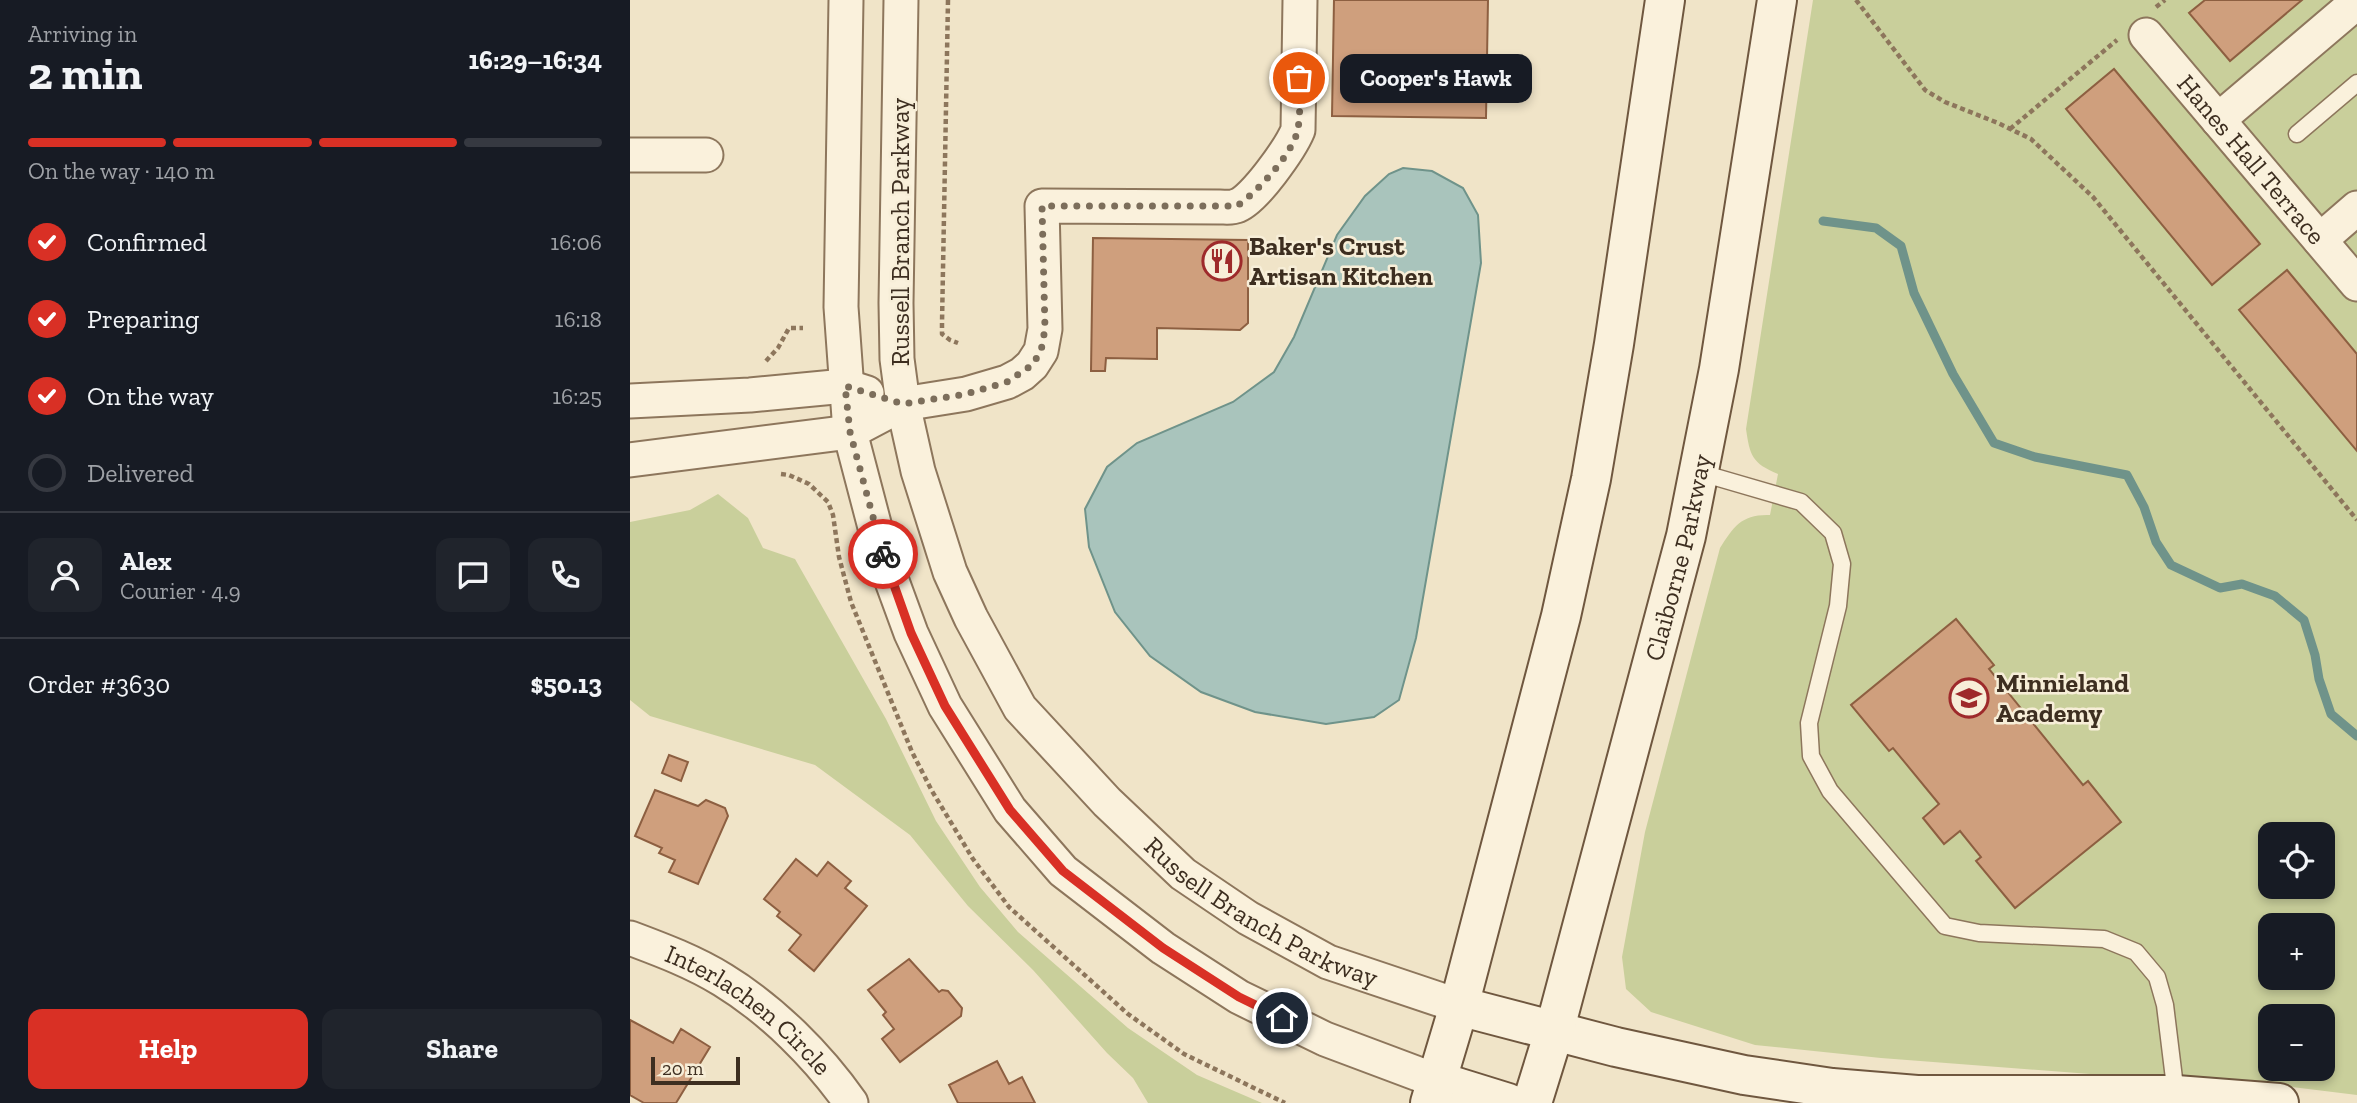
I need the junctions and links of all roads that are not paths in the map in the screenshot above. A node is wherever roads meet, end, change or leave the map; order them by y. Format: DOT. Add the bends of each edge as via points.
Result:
graph roads {
  1 [pos="846,0"];
  2 [pos="901,0"];
  3 [pos="1300,0"];
  4 [pos="1665,0"];
  5 [pos="1777,0"];
  6 [pos="2357,2"];
  7 [pos="2138,28"];
  8 [pos="2357,83"];
  9 [pos="2218,120"];
  10 [pos="2297,134"];
  11 [pos="630,155"];
  12 [pos="706,155"];
  13 [pos="2357,208"];
  14 [pos="2320,240"];
  15 [pos="2357,284"];
  16 [pos="845,386"];
  17 [pos="630,401"];
  18 [pos="903,404"];
  19 [pos="850,432"];
  20 [pos="630,460"];
  21 [pos="1698,472"];
  22 [pos="630,938"];
  23 [pos="1459,1006"];
  24 [pos="1554,1032"];
  25 [pos="1434,1092"];
  26 [pos="2176,1095"];
  27 [pos="851,1103"];
  28 [pos="1508,1103"];
  29 [pos="1532,1103"];
  30 [pos="2279,1103"];
  1 -- 16 [label="street" via="841,307"];
  2 -- 18 [label="street, Russell Branch Parkway" via="896,303"];
  3 -- 18 [label="street" via="1298,130 1291,147 1249,198 1237,206 1220,207 1042,206 1045,329 1041,351 1032,365 1007,382"];
  4 -- 23 [label="main road" via="1591,479 1561,616"];
  5 -- 21 [label="main road, Claiborne Parkway"];
  6 -- 9 [label="street"];
  7 -- 9 [label="street, Hanes Hall Terrace"];
  8 -- 10 [label="lane"];
  9 -- 14 [label="street, Hanes Hall Terrace"];
  11 -- 12 [label="street"];
  13 -- 14 [label="street"];
  14 -- 15 [label="street, Hanes Hall Terrace"];
  16 -- 17 [label="street"];
  16 -- 18 [label="street"];
  16 -- 19 [label="street"];
  18 -- 19 [label="street"];
  18 -- 23 [label="street, Russell Branch Parkway" via="932,519 971,618 1020,708 1098,793 1183,874 1248,918 1328,962"];
  19 -- 20 [label="street"];
  19 -- 25 [label="street" via="883,554 911,633 945,706 1010,810 1063,871 1163,948 1239,997"];
  21 -- 24 [label="main road, Claiborne Parkway" via="1683,549"];
  21 -- 26 [label="lane" via="1801,502 1833,533 1842,564 1838,606 1809,723 1811,756 1830,792 1945,926 1979,933 2104,939 2136,952 2157,977 2165,1005"];
  22 -- 27 [label="street, Interlachen Circle" via="725,981 805,1048"];
  23 -- 24 [label="main road, Russell Branch Parkway"];
  23 -- 25 [label="main road"];
  24 -- 26 [label="main road, Russell Branch Parkway" via="1744,1074 1832,1088 1917,1095"];
  24 -- 29 [label="main road, Claiborne Parkway"];
  25 -- 28 [label="main road"];
  26 -- 30 [label="main road, Russell Branch Parkway"];
}
